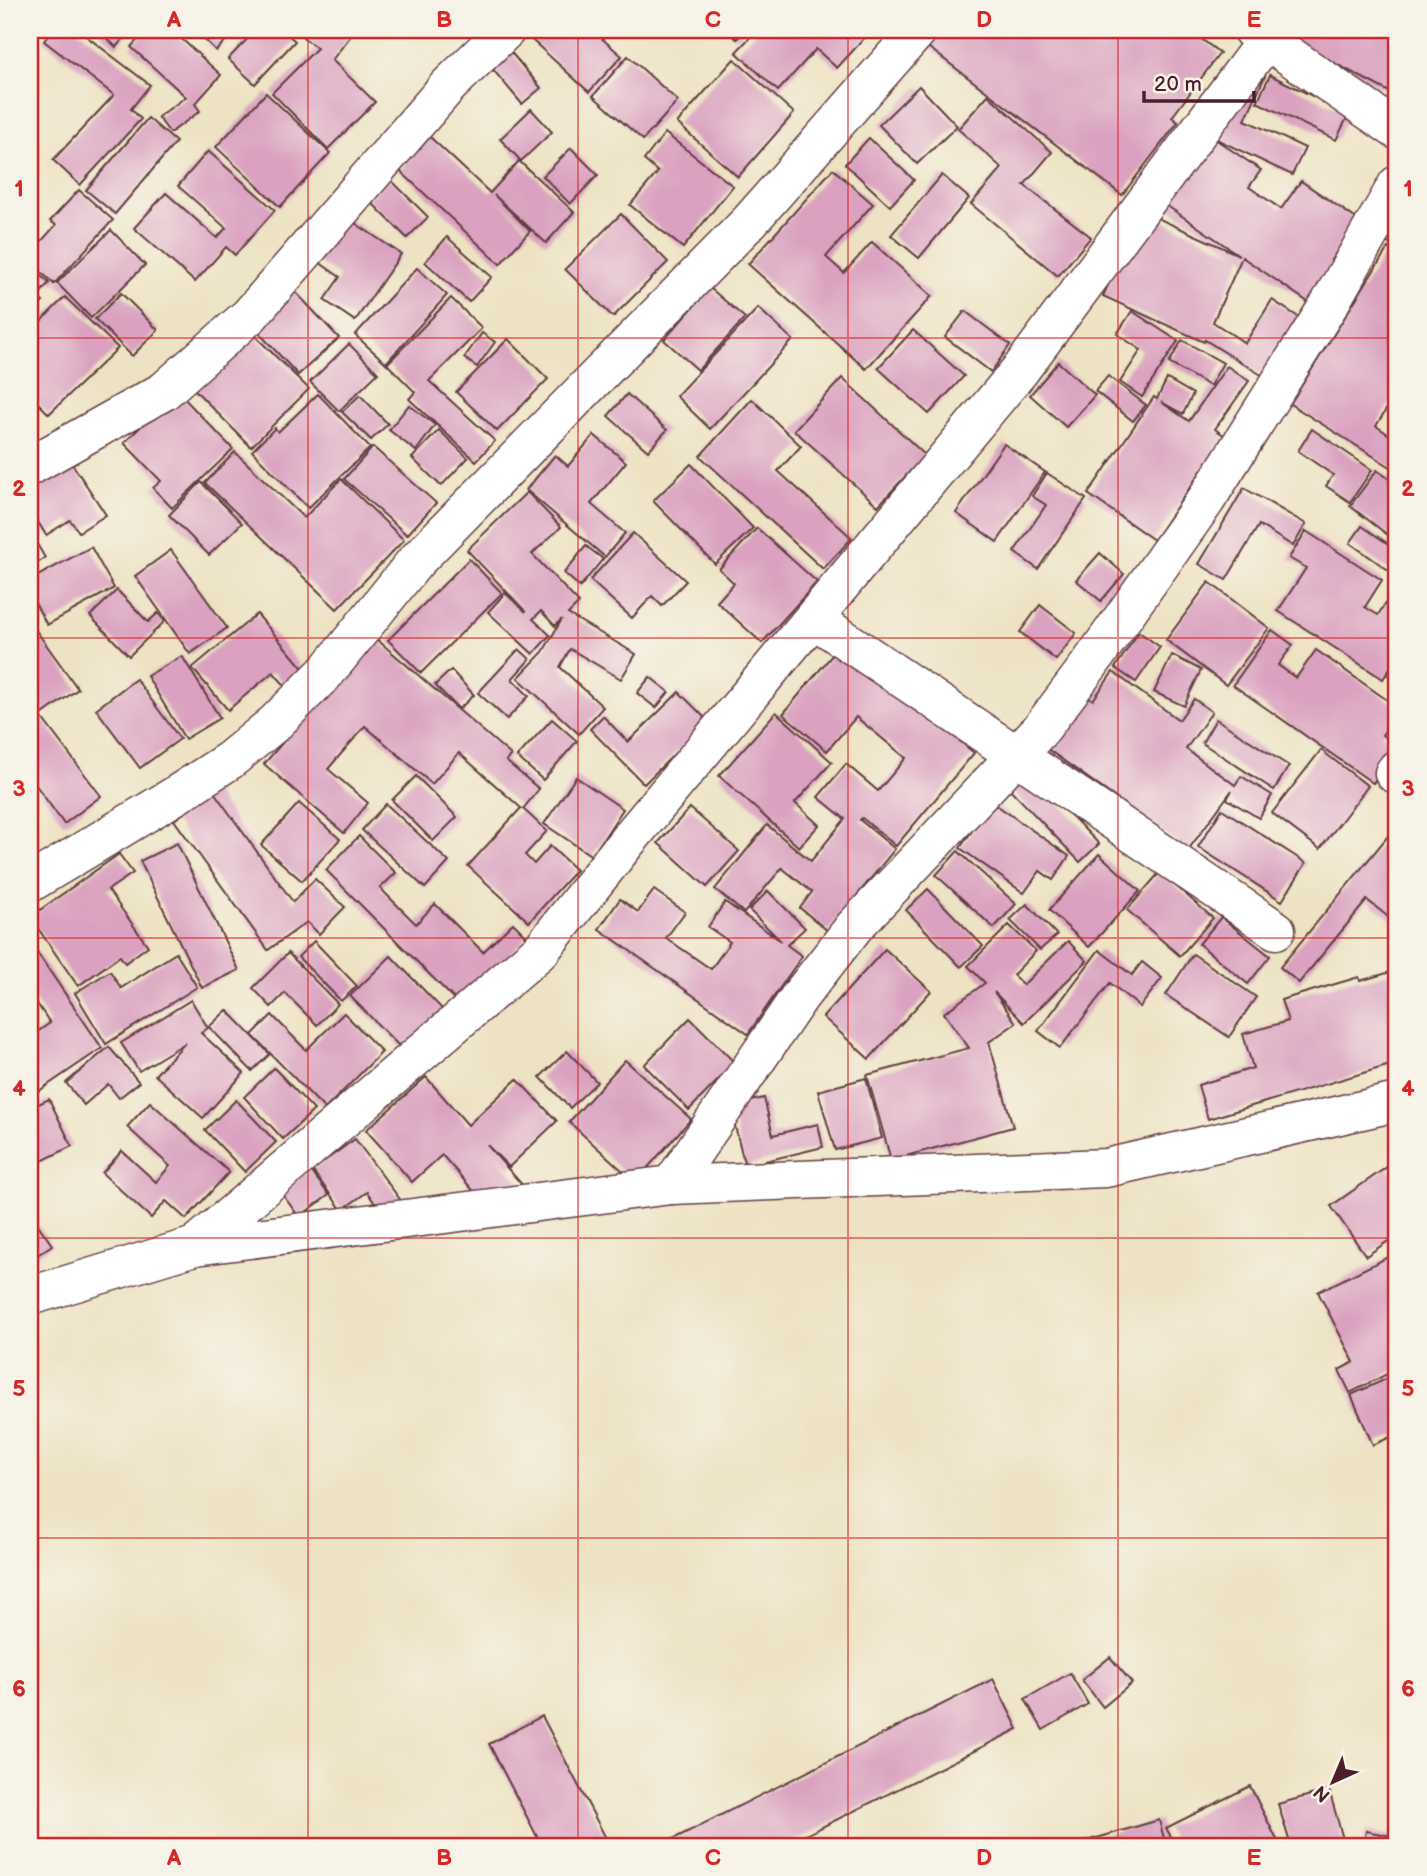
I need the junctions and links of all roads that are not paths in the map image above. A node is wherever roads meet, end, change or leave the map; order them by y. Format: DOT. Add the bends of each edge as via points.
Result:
graph roads {
  1 [pos="506,30"];
  2 [pos="918,30"];
  3 [pos="1265,33"];
  4 [pos="1397,130"];
  5 [pos="1397,185"];
  6 [pos="30,466"];
  7 [pos="814,619"];
  8 [pos="1015,755"];
  9 [pos="30,883"];
  10 [pos="1276,930"];
  11 [pos="1397,1102"];
  12 [pos="671,1185"];
  13 [pos="195,1246"];
  14 [pos="30,1296"];
  1 -- 6 [label="street" via="448,86 250,315 164,391"];
  2 -- 9 [label="street" via="750,221 415,562 328,670 275,723 230,760"];
  3 -- 4 [label="street"];
  3 -- 7 [label="street" via="1021,369"];
  5 -- 8 [label="street" via="1330,303 1206,500 1082,675"];
  7 -- 8 [label="street"];
  7 -- 13 [label="street" via="540,951"];
  8 -- 10 [label="street"];
  8 -- 12 [label="street" via="854,927 800,996"];
  11 -- 12 [label="street" via="1106,1168"];
  12 -- 13 [label="street"];
  13 -- 14 [label="street"];
}
